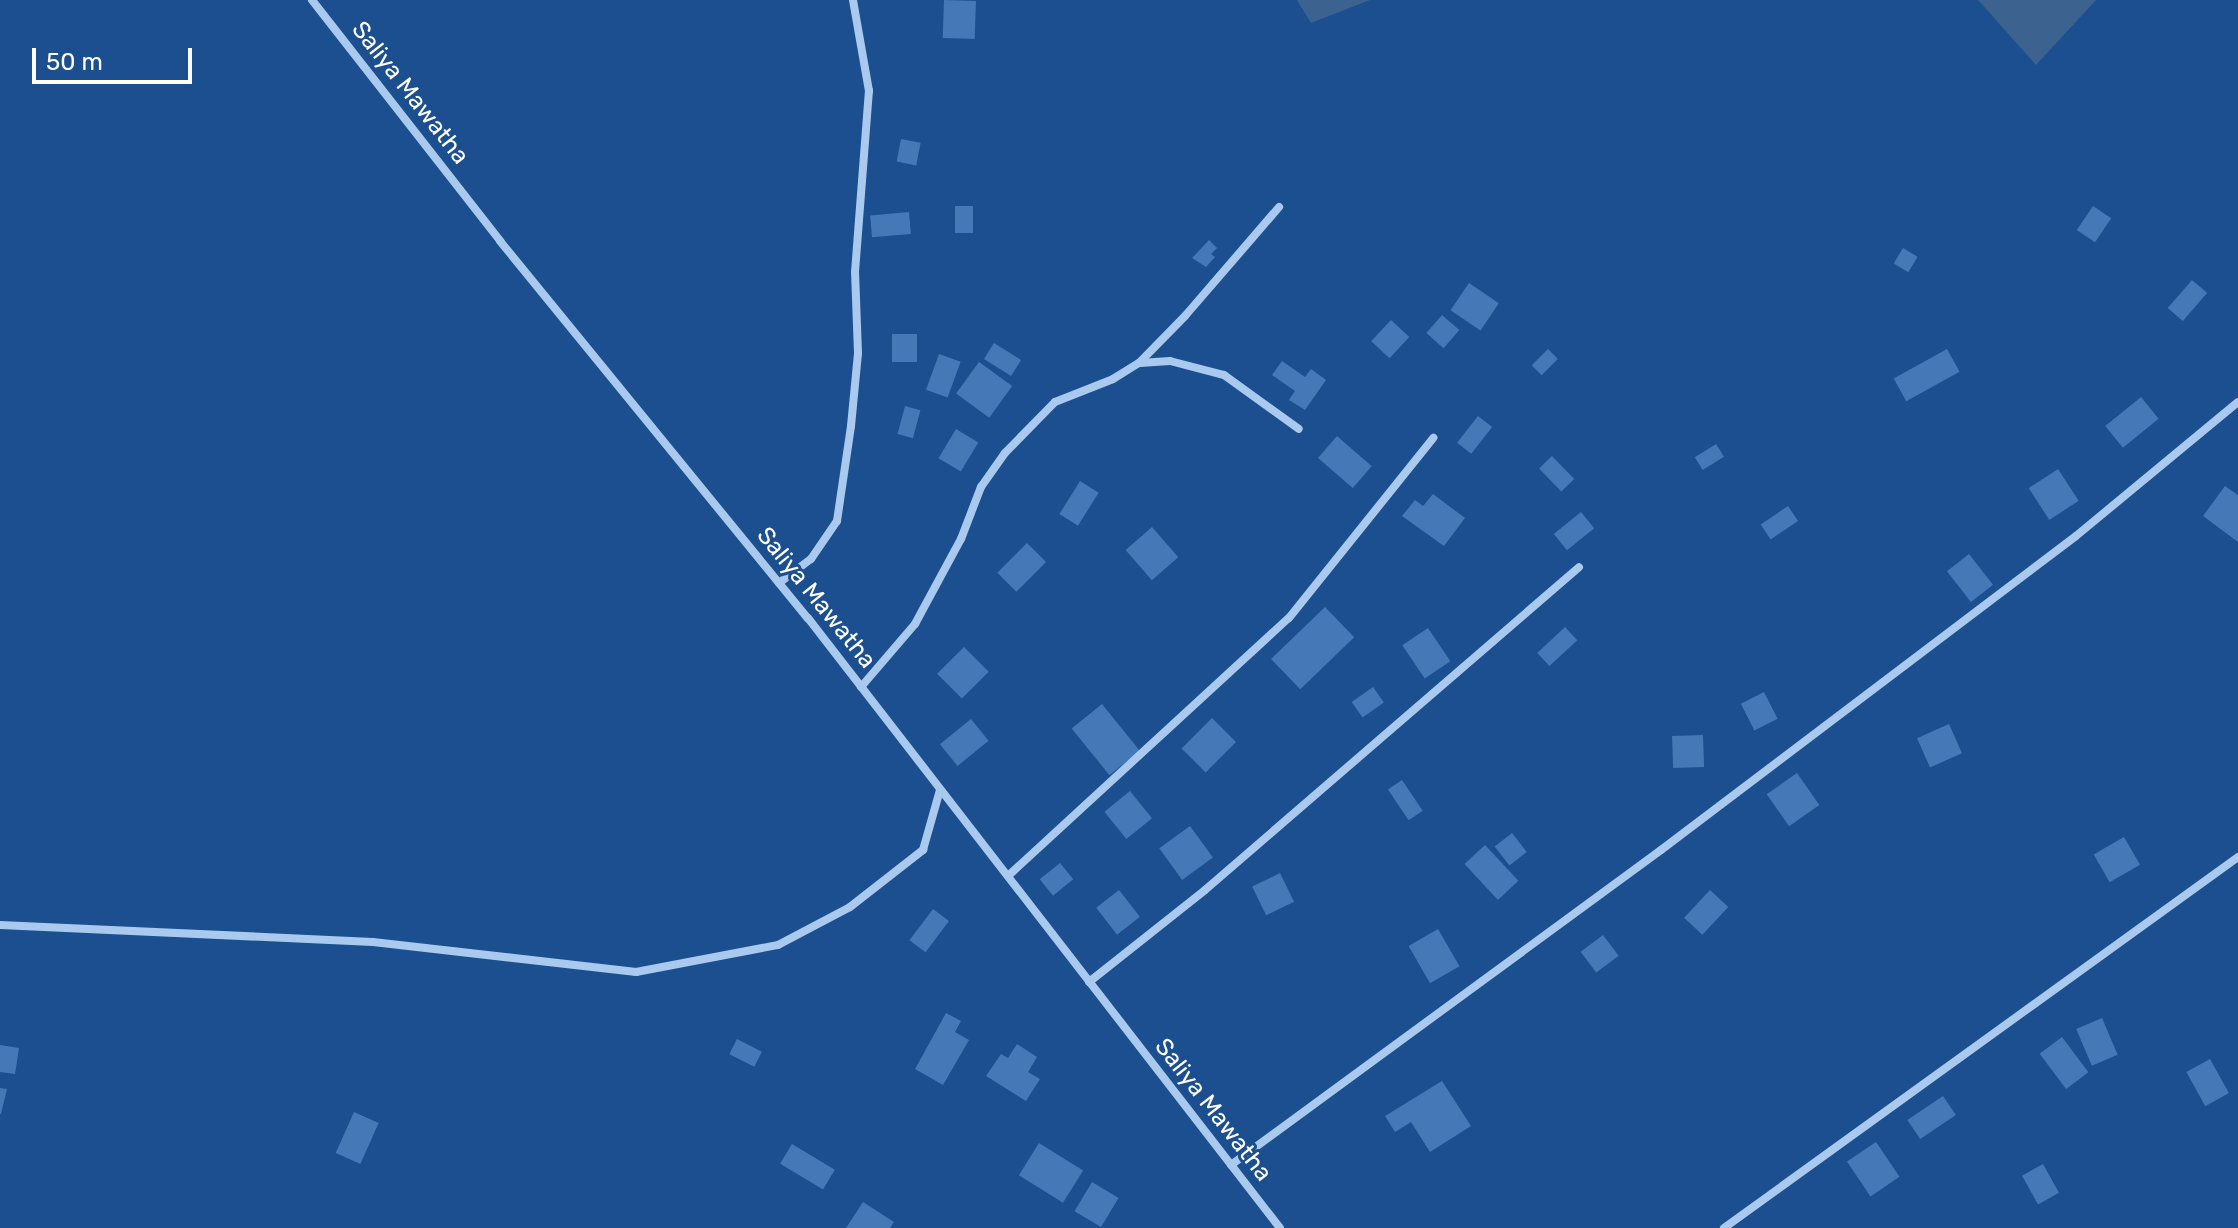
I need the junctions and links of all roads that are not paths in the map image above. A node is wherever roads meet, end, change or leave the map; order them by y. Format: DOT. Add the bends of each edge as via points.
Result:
graph roads {
  1 [pos="312,0"];
  2 [pos="853,0"];
  3 [pos="1279,207"];
  4 [pos="1139,363"];
  5 [pos="2238,402"];
  6 [pos="1299,429"];
  7 [pos="1433,438"];
  8 [pos="1579,567"];
  9 [pos="779,583"];
  10 [pos="861,687"];
  11 [pos="940,790"];
  12 [pos="2238,857"];
  13 [pos="1008,876"];
  14 [pos="0,925"];
  15 [pos="1089,982"];
  16 [pos="1231,1165"];
  17 [pos="1280,1228"];
  18 [pos="1724,1228"];
  1 -- 9 [label="street, Saliya Mawatha"];
  2 -- 9 [label="street" via="869,91 855,272 858,353 851,426 837,521 811,559"];
  3 -- 4 [label="street"];
  4 -- 6 [label="street" via="1170,361 1224,375"];
  4 -- 10 [label="street" via="1055,402 1005,453 981,487 961,539 915,624"];
  5 -- 16 [label="street" via="2063,545 1661,850"];
  7 -- 13 [label="street" via="1289,618"];
  8 -- 15 [label="street" via="1205,890"];
  9 -- 10 [label="street, Saliya Mawatha"];
  10 -- 11 [label="street, Saliya Mawatha"];
  11 -- 13 [label="street, Saliya Mawatha"];
  11 -- 14 [label="street" via="923,850 850,907 778,945 636,972 373,942"];
  12 -- 18 [label="street"];
  13 -- 15 [label="street, Saliya Mawatha"];
  15 -- 16 [label="street, Saliya Mawatha"];
  16 -- 17 [label="street, Saliya Mawatha"];
}
